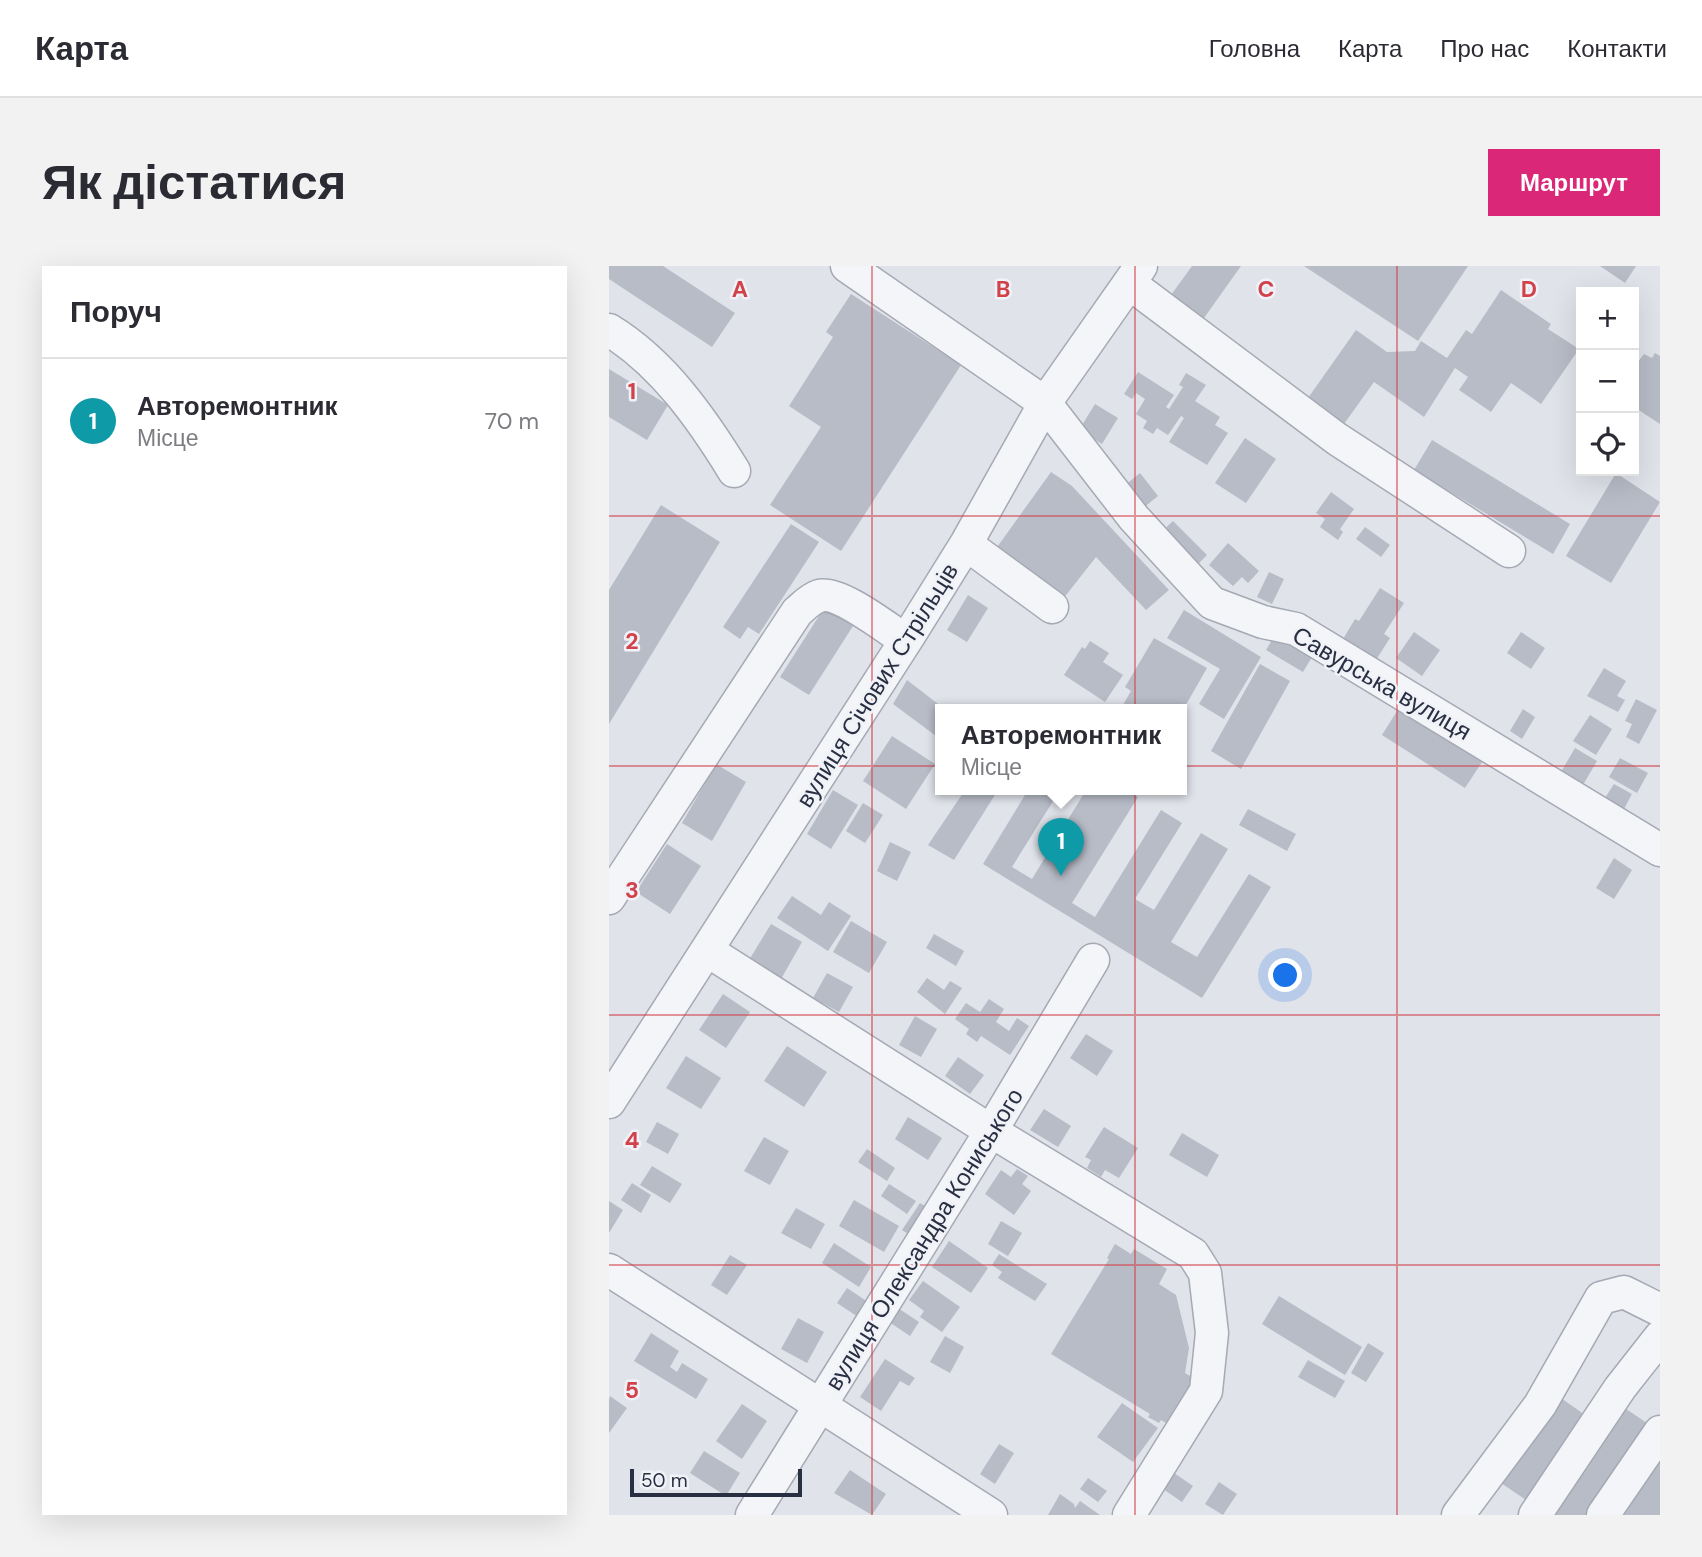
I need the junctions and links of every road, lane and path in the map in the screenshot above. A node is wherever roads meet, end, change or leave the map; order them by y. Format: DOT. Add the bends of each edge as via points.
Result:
graph roads {
  1 [pos="847,266"];
  2 [pos="1135,275"];
  3 [pos="609,330"];
  4 [pos="1045,403"];
  5 [pos="734,471"];
  6 [pos="966,544"];
  7 [pos="1509,551"];
  8 [pos="1052,607"];
  9 [pos="905,640"];
  10 [pos="1660,850"];
  11 [pos="609,898"];
  12 [pos="708,951"];
  13 [pos="1093,960"];
  14 [pos="609,1102"];
  15 [pos="991,1131"];
  16 [pos="609,1270"];
  17 [pos="1660,1310"];
  18 [pos="1660,1338"];
  19 [pos="819,1407"];
  20 [pos="1660,1432"];
  21 [pos="752,1515"];
  22 [pos="992,1515"];
  23 [pos="1129,1515"];
  24 [pos="1458,1515"];
  25 [pos="1535,1515"];
  26 [pos="1603,1515"];
  1 -- 4 [label="street, Савурська вулиця"];
  2 -- 4 [label="street, вулиця Січових Стрільців"];
  2 -- 7 [label="street" via="1337,439"];
  3 -- 5 [label="street" via="628,341 699,415"];
  4 -- 6 [label="street, вулиця Січових Стрільців"];
  4 -- 10 [label="street, Савурська вулиця" via="1135,519 1212,603 1296,629"];
  6 -- 8 [label="street"];
  6 -- 9 [label="street, вулиця Січових Стрільців"];
  9 -- 11 [label="street" via="837,597 821,595 809,601 797,612"];
  9 -- 12 [label="street, вулиця Січових Стрільців"];
  12 -- 14 [label="street, вулиця Січових Стрільців"];
  12 -- 15 [label="street"];
  13 -- 15 [label="street, вулиця Олександра Кониського"];
  15 -- 19 [label="street, вулиця Олександра Кониського"];
  15 -- 23 [label="street" via="1193,1254 1205,1273 1212,1333 1206,1391"];
  16 -- 19 [label="street"];
  17 -- 24 [label="street" via="1624,1292 1601,1298 1540,1405"];
  18 -- 25 [label="street" via="1627,1378"];
  19 -- 21 [label="street, вулиця Олександра Кониського"];
  19 -- 22 [label="street"];
  20 -- 26 [label="street"];
}
